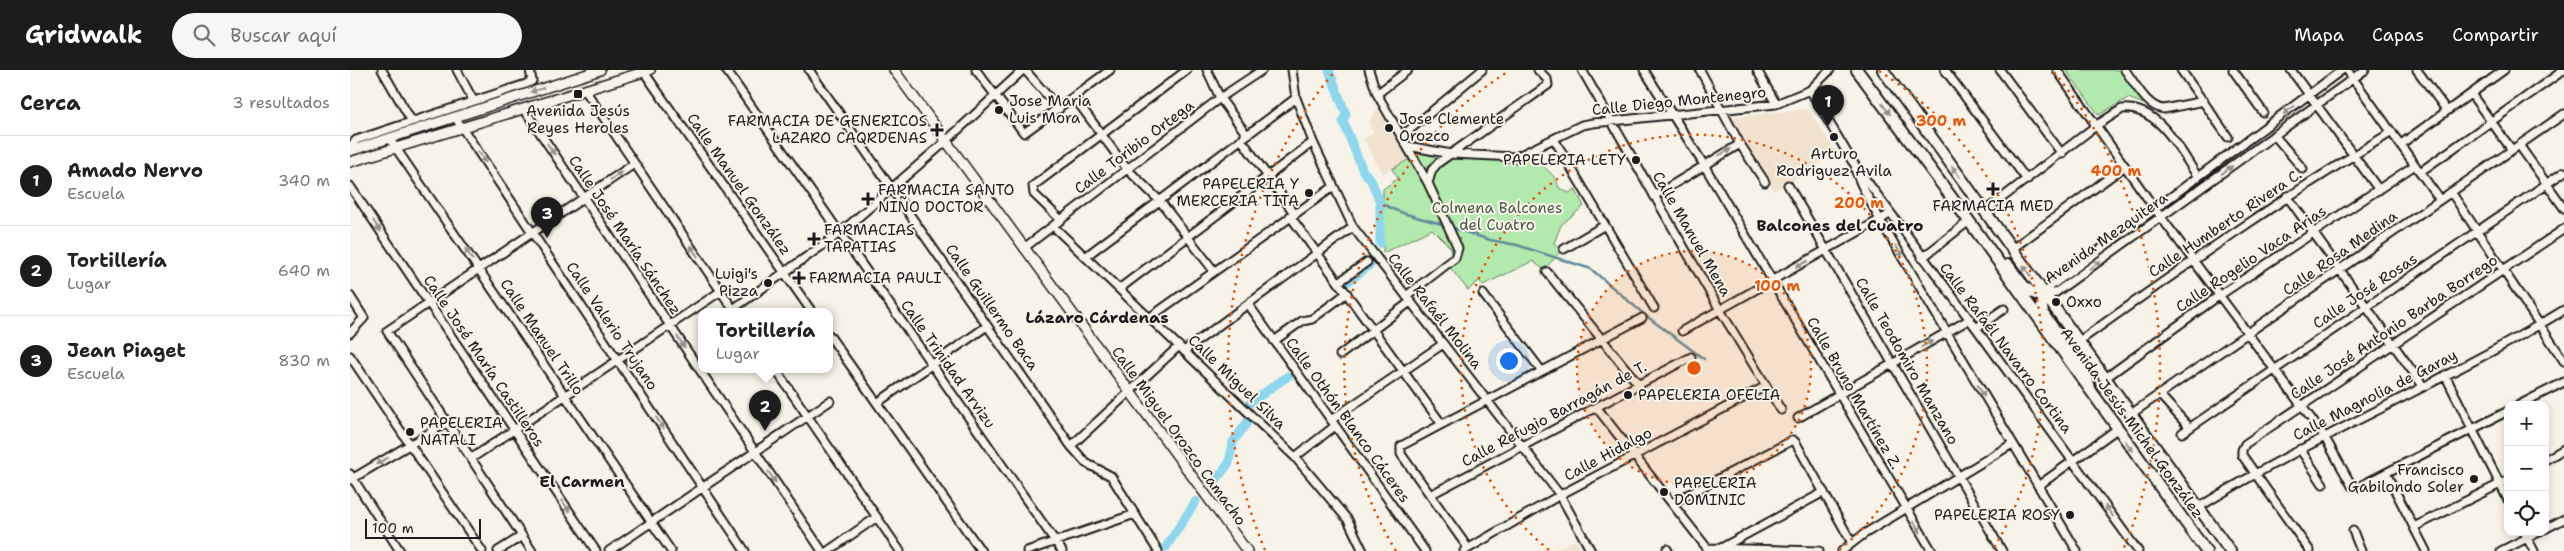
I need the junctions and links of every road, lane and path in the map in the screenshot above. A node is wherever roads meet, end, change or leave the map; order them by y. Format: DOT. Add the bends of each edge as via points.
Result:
graph roads {
  1 [pos="382,70"];
  2 [pos="457,70"];
  3 [pos="530,70"];
  4 [pos="600,70"];
  5 [pos="726,70"];
  6 [pos="809,70"];
  7 [pos="894,70"];
  8 [pos="976,70"];
  9 [pos="1024,70"];
  10 [pos="1110,70"];
  11 [pos="1187,70"];
  12 [pos="1207,70"];
  13 [pos="1262,70"];
  14 [pos="1292,70"];
  15 [pos="1369,70"];
  16 [pos="1408,70"];
  17 [pos="1482,70"];
  18 [pos="1538,70"];
  19 [pos="1582,70"];
  20 [pos="1644,70"];
  21 [pos="1700,70"];
  22 [pos="1757,70"];
  23 [pos="1830,70"];
  24 [pos="1857,70"];
  25 [pos="1883,70"];
  26 [pos="1945,70"];
  27 [pos="2000,70"];
  28 [pos="2057,70"];
  29 [pos="2125,70"];
  30 [pos="2181,70"];
  31 [pos="2233,70"];
  32 [pos="2291,70"];
  33 [pos="2342,70"];
  34 [pos="2347,70"];
  35 [pos="2365,70"];
  36 [pos="2417,70"];
  37 [pos="2488,70"];
  38 [pos="2504,70"];
  39 [pos="2564,70"];
  40 [pos="647,71"];
  41 [pos="1819,74"];
  42 [pos="2354,78"];
  43 [pos="2493,78"];
  44 [pos="585,90"];
  45 [pos="1810,90"];
  46 [pos="1377,94"];
  47 [pos="2470,94"];
  48 [pos="995,95"];
  49 [pos="2309,95"];
  50 [pos="1074,97"];
  51 [pos="1220,98"];
  52 [pos="1296,98"];
  53 [pos="473,100"];
  54 [pos="2204,101"];
  55 [pos="1776,104"];
  56 [pos="2317,106"];
  57 [pos="524,109"];
  58 [pos="1059,109"];
  59 [pos="1723,111"];
  60 [pos="2447,111"];
  61 [pos="2263,112"];
  62 [pos="2564,114"];
  63 [pos="1673,116"];
  64 [pos="455,117"];
  65 [pos="411,120"];
  66 [pos="1611,122"];
  67 [pos="2491,122"];
  68 [pos="2097,125"];
  69 [pos="462,128"];
  70 [pos="2392,132"];
  71 [pos="1101,134"];
  72 [pos="2274,135"];
  73 [pos="1402,136"];
  74 [pos="1244,137"];
  75 [pos="2228,137"];
  76 [pos="389,138"];
  77 [pos="1554,139"];
  78 [pos="945,142"];
  79 [pos="1313,142"];
  80 [pos="1740,144"];
  81 [pos="2401,144"];
  82 [pos="2519,145"];
  83 [pos="1408,146"];
  84 [pos="350,147"];
  85 [pos="397,147"];
  86 [pos="2512,150"];
  87 [pos="350,151"];
  88 [pos="1450,154"];
  89 [pos="2062,154"];
  90 [pos="2353,155"];
  91 [pos="1852,161"];
  92 [pos="350,162"];
  93 [pos="634,164"];
  94 [pos="1704,165"];
  95 [pos="2415,165"];
  96 [pos="2125,166"];
  97 [pos="1127,169"];
  98 [pos="2304,169"];
  99 [pos="2420,172"];
  100 [pos="2564,172"];
  101 [pos="1267,176"];
  102 [pos="2198,177"];
  103 [pos="2027,180"];
  104 [pos="1428,182"];
  105 [pos="1765,182"];
  106 [pos="2546,184"];
  107 [pos="350,186"];
  108 [pos="1333,186"];
  109 [pos="1788,186"];
  110 [pos="892,188"];
  111 [pos="2379,190"];
  112 [pos="2451,192"];
  113 [pos="1654,196"];
  114 [pos="2287,196"];
  115 [pos="584,198"];
  116 [pos="1160,200"];
  117 [pos="2440,200"];
  118 [pos="2155,208"];
  119 [pos="2564,208"];
  120 [pos="1985,211"];
  121 [pos="1890,214"];
  122 [pos="1292,215"];
  123 [pos="2162,218"];
  124 [pos="1061,220"];
  125 [pos="1880,220"];
  126 [pos="1969,220"];
  127 [pos="1605,225"];
  128 [pos="1053,226"];
  129 [pos="1353,227"];
  130 [pos="2564,229"];
  131 [pos="2477,230"];
  132 [pos="532,232"];
  133 [pos="840,232"];
  134 [pos="2314,233"];
  135 [pos="1187,236"];
  136 [pos="1024,248"];
  137 [pos="1564,249"];
  138 [pos="2012,249"];
  139 [pos="1826,250"];
  140 [pos="1317,252"];
  141 [pos="1085,257"];
  142 [pos="1922,258"];
  143 [pos="2194,259"];
  144 [pos="1367,262"];
  145 [pos="478,269"];
  146 [pos="2340,270"];
  147 [pos="2504,270"];
  148 [pos="1214,271"];
  149 [pos="1547,272"];
  150 [pos="785,274"];
  151 [pos="1772,281"];
  152 [pos="1339,282"];
  153 [pos="1119,289"];
  154 [pos="721,291"];
  155 [pos="1347,293"];
  156 [pos="1483,294"];
  157 [pos="2220,295"];
  158 [pos="350,296"];
  159 [pos="2044,296"];
  160 [pos="1408,299"];
  161 [pos="428,303"];
  162 [pos="1248,304"];
  163 [pos="2366,307"];
  164 [pos="732,308"];
  165 [pos="738,308"];
  166 [pos="809,308"];
  167 [pos="1654,308"];
  168 [pos="1720,310"];
  169 [pos="2004,310"];
  170 [pos="2564,310"];
  171 [pos="1149,318"];
  172 [pos="1642,318"];
  173 [pos="1970,319"];
  174 [pos="2541,324"];
  175 [pos="670,326"];
  176 [pos="988,326"];
  177 [pos="1976,328"];
  178 [pos="1373,330"];
  179 [pos="1682,331"];
  180 [pos="1947,332"];
  181 [pos="350,333"];
  182 [pos="2248,333"];
  183 [pos="1602,339"];
  184 [pos="833,342"];
  185 [pos="1274,342"];
  186 [pos="2078,342"];
  187 [pos="1443,344"];
  188 [pos="2394,345"];
  189 [pos="1182,348"];
  190 [pos="350,356"];
  191 [pos="1340,356"];
  192 [pos="1691,358"];
  193 [pos="618,360"];
  194 [pos="2564,361"];
  195 [pos="1893,364"];
  196 [pos="930,365"];
  197 [pos="698,368"];
  198 [pos="1541,370"];
  199 [pos="2274,370"];
  200 [pos="1403,371"];
  201 [pos="702,373"];
  202 [pos="778,373"];
  203 [pos="2445,375"];
  204 [pos="2104,378"];
  205 [pos="2564,382"];
  206 [pos="1639,385"];
  207 [pos="1766,386"];
  208 [pos="2423,386"];
  209 [pos="1129,392"];
  210 [pos="1839,394"];
  211 [pos="2158,394"];
  212 [pos="565,395"];
  213 [pos="2093,396"];
  214 [pos="1485,400"];
  215 [pos="830,401"];
  216 [pos="2527,401"];
  217 [pos="877,403"];
  218 [pos="2301,406"];
  219 [pos="1597,408"];
  220 [pos="1781,410"];
  221 [pos="2504,413"];
  222 [pos="2131,414"];
  223 [pos="808,416"];
  224 [pos="1798,418"];
  225 [pos="448,422"];
  226 [pos="1333,423"];
  227 [pos="1441,423"];
  228 [pos="2190,428"];
  229 [pos="2472,428"];
  230 [pos="514,429"];
  231 [pos="2117,429"];
  232 [pos="2182,433"];
  233 [pos="2324,436"];
  234 [pos="412,444"];
  235 [pos="2012,444"];
  236 [pos="1071,446"];
  237 [pos="1522,447"];
  238 [pos="2300,449"];
  239 [pos="2564,449"];
  240 [pos="755,452"];
  241 [pos="1296,456"];
  242 [pos="1635,456"];
  243 [pos="472,458"];
  244 [pos="2549,458"];
  245 [pos="2072,461"];
  246 [pos="2255,472"];
  247 [pos="2386,473"];
  248 [pos="1959,476"];
  249 [pos="351,477"];
  250 [pos="2504,482"];
  251 [pos="2323,484"];
  252 [pos="2500,484"];
  253 [pos="2038,486"];
  254 [pos="703,488"];
  255 [pos="1824,492"];
  256 [pos="2504,492"];
  257 [pos="1430,495"];
  258 [pos="1560,495"];
  259 [pos="1672,503"];
  260 [pos="2199,507"];
  261 [pos="1906,508"];
  262 [pos="1135,514"];
  263 [pos="877,517"];
  264 [pos="2564,520"];
  265 [pos="652,522"];
  266 [pos="2414,527"];
  267 [pos="2549,527"];
  268 [pos="2352,531"];
  269 [pos="522,536"];
  270 [pos="2524,536"];
  271 [pos="2526,536"];
  272 [pos="1056,540"];
  273 [pos="1852,543"];
  274 [pos="1720,548"];
  275 [pos="1466,549"];
  276 [pos="400,551"];
  277 [pos="482,551"];
  278 [pos="498,551"];
  279 [pos="532,551"];
  280 [pos="596,551"];
  281 [pos="609,551"];
  282 [pos="671,551"];
  283 [pos="745,551"];
  284 [pos="822,551"];
  285 [pos="828,551"];
  286 [pos="900,551"];
  287 [pos="981,551"];
  288 [pos="1027,551"];
  289 [pos="1062,551"];
  290 [pos="1158,551"];
  291 [pos="1246,551"];
  292 [pos="1363,551"];
  293 [pos="1425,551"];
  294 [pos="1591,551"];
  295 [pos="1819,551"];
  296 [pos="1842,551"];
  297 [pos="1932,551"];
  298 [pos="2002,551"];
  299 [pos="2077,551"];
  300 [pos="2138,551"];
  301 [pos="2206,551"];
  302 [pos="2230,551"];
  303 [pos="2310,551"];
  304 [pos="2361,551"];
  305 [pos="2426,551"];
  306 [pos="2502,551"];
  307 [pos="2534,551"];
  1 -- 65 [label="street"];
  2 -- 53 [label="street"];
  3 -- 53 [label="street" via="532,80"];
  4 -- 64 [label="street, one-way"];
  5 -- 133 [label="street, Calle Trinidad Arvizu"];
  6 -- 110 [label="street, Calle Guillermo Baca"];
  7 -- 78 [label="street, Calle Miguel Orozco Camacho"];
  8 -- 48 [label="street"];
  9 -- 48 [label="street"];
  9 -- 58 [label="street"];
  10 -- 50 [label="street"];
  11 -- 71 [label="street"];
  12 -- 51 [label="street"];
  13 -- 51 [label="street, Calle Toribio Ortega"];
  14 -- 52 [label="street, Calle Rafaél Molina"];
  15 -- 46 [label="street"];
  16 -- 46 [label="street"];
  17 -- 73 [label="street"];
  18 -- 88 [label="street" via="1548,79 1548,85"];
  19 -- 66 [label="street, Calle Manuel Mena"];
  20 -- 63 [label="street, Calle Bruno Martínez Z."];
  21 -- 59 [label="street"];
  22 -- 55 [label="street"];
  23 -- 41 [label="street, Calle Diego Montenegro"];
  24 -- 126 [label="main road, Avenida Jesús Michel González, one-way"];
  120 -- 25 [label="main road, Avenida Jesús Michel González, one-way"];
  26 -- 103 [label="street"];
  27 -- 89 [label="street"];
  28 -- 68 [label="street"];
  29 -- 54 [label="street" via="2151,104 2158,108"];
  30 -- 54 [label="street"];
  31 -- 61 [label="street"];
  32 -- 49 [label="street"];
  33 -- 49 [label="street, Avenida Mezquitera"];
  34 -- 42 [label="street"];
  35 -- 42 [label="street, Avenida Mezquitera"];
  36 -- 60 [label="street"];
  37 -- 43 [label="street"];
  38 -- 43 [label="street"];
  39 -- 67 [label="street"];
  40 -- 44 [label="street"];
  40 -- 150 [label="street, Calle Manuel González"];
  41 -- 45 [label="street, Calle Diego Montenegro"];
  42 -- 56 [label="street, Avenida Mezquitera"];
  42 -- 70 [label="street"];
  43 -- 47 [label="street"];
  44 -- 57 [label="street"];
  44 -- 93 [label="street"];
  45 -- 55 [label="street, Calle Diego Montenegro"];
  45 -- 91 [label="street, Calle Rafaél Navarro Cortina"];
  46 -- 73 [label="street"];
  47 -- 60 [label="street"];
  47 -- 67 [label="street"];
  48 -- 58 [label="street" via="1023,133"];
  48 -- 78 [label="street"];
  49 -- 56 [label="street"];
  49 -- 102 [label="street, Avenida Mezquitera, one-way"];
  50 -- 58 [label="street"];
  50 -- 71 [label="street"];
  51 -- 74 [label="street"];
  51 -- 97 [label="street, Calle Toribio Ortega"];
  52 -- 74 [label="street"];
  52 -- 79 [label="street, Calle Rafaél Molina"];
  53 -- 65 [label="street"];
  54 -- 75 [label="street"];
  55 -- 59 [label="street, Calle Diego Montenegro"];
  56 -- 72 [label="street, Avenida Mezquitera"];
  56 -- 90 [label="street"];
  57 -- 69 [label="street"];
  57 -- 115 [label="street, Calle José María Sánchez, one-way"];
  59 -- 63 [label="street, Calle Diego Montenegro"];
  59 -- 80 [label="street"];
  60 -- 81 [label="street"];
  62 -- 82 [label="street, Calle Rosa Medina"];
  63 -- 66 [label="street, Calle Diego Montenegro"];
  63 -- 94 [label="street, Calle Bruno Martínez Z."];
  64 -- 69 [label="street, Calle Valerio Trujano"];
  64 -- 76 [label="street"];
  65 -- 84 [label="street" via="356,140"];
  66 -- 77 [label="street, Calle Diego Montenegro" via="1582,125"];
  66 -- 113 [label="street, Calle Manuel Mena"];
  67 -- 86 [label="street"];
  67 -- 99 [label="street"];
  68 -- 89 [label="street"];
  68 -- 96 [label="street"];
  68 -- 102 [label="street" via="2122,109 2148,115 2167,133"];
  69 -- 85 [label="street"];
  69 -- 132 [label="street, Calle Valerio Trujano, one-way"];
  70 -- 81 [label="street"];
  70 -- 90 [label="street, Calle Humberto Rivera C."];
  71 -- 97 [label="street"];
  71 -- 124 [label="street" via="1032,190"];
  72 -- 98 [label="street"];
  123 -- 72 [label="street, Avenida Mezquitera, one-way"];
  73 -- 83 [label="street"];
  74 -- 101 [label="street"];
  74 -- 116 [label="street"];
  76 -- 85 [label="street, Calle Manuel Trillo"];
  76 -- 87 [label="street"];
  77 -- 88 [label="street, Calle Diego Montenegro" via="1516,157"];
  77 -- 127 [label="street"];
  78 -- 110 [label="street"];
  78 -- 136 [label="street, Calle Miguel Orozco Camacho"];
  79 -- 101 [label="street"];
  79 -- 108 [label="street, Calle Rafaél Molina"];
  94 -- 80 [label="street, one-way"];
  80 -- 105 [label="street"];
  81 -- 95 [label="street"];
  82 -- 86 [label="street, Calle Rosa Medina"];
  82 -- 106 [label="street"];
  83 -- 88 [label="street, Calle Diego Montenegro"];
  83 -- 104 [label="street"];
  85 -- 92 [label="street"];
  145 -- 85 [label="street, Calle Manuel Trillo, one-way"];
  86 -- 112 [label="street, Calle Rosa Medina"];
  88 -- 104 [label="street" via="1435,167"];
  89 -- 103 [label="street"];
  90 -- 111 [label="street"];
  90 -- 114 [label="street, Calle Humberto Rivera C."];
  91 -- 121 [label="street, Calle Rafaél Navarro Cortina"];
  91 -- 125 [label="street, Calle Rafaél Navarro Cortina" via="1860,184"];
  115 -- 93 [label="street, one-way"];
  154 -- 93 [label="street, one-way"];
  94 -- 113 [label="street"];
  94 -- 151 [label="street, Calle Bruno Martínez Z."];
  95 -- 99 [label="street"];
  95 -- 111 [label="street, Calle Rogelio Vaca Arias"];
  96 -- 118 [label="street"];
  96 -- 138 [label="street"];
  97 -- 116 [label="street"];
  97 -- 124 [label="street, Calle Toribio Ortega"];
  99 -- 117 [label="street"];
  100 -- 106 [label="street, Calle José Rosas"];
  101 -- 122 [label="street"];
  101 -- 135 [label="street"];
  102 -- 118 [label="street, Avenida Mezquitera"];
  103 -- 120 [label="street"];
  104 -- 160 [label="street" via="1458,248 1455,258"];
  106 -- 119 [label="street"];
  106 -- 131 [label="street, Calle José Rosas"];
  107 -- 161 [label="street, Calle José María Castilleros, one-way"];
  108 -- 122 [label="street"];
  108 -- 129 [label="street, Calle Rafaél Molina"];
  109 -- 139 [label="street, Calle Teodomiro Manzano"];
  110 -- 133 [label="street"];
  110 -- 176 [label="street, Calle Guillermo Baca"];
  111 -- 134 [label="street, Calle Rogelio Vaca Arias"];
  112 -- 117 [label="street, Calle Rosa Medina"];
  112 -- 131 [label="street"];
  113 -- 168 [label="street, Calle Manuel Mena"];
  114 -- 134 [label="street"];
  114 -- 143 [label="street, Calle Humberto Rivera C."];
  115 -- 132 [label="street"];
  115 -- 175 [label="street, Calle José María Sánchez"];
  116 -- 135 [label="street"];
  116 -- 141 [label="street"];
  117 -- 146 [label="street, Calle Rosa Medina"];
  118 -- 123 [label="street"];
  118 -- 159 [label="street, Avenida Mezquitera" via="2052,286"];
  120 -- 138 [label="main road, Avenida Jesús Michel González"];
  121 -- 125 [label="street"];
  121 -- 142 [label="street, Calle Rafaél Navarro Cortina"];
  122 -- 140 [label="street"];
  122 -- 148 [label="street"];
  123 -- 143 [label="street"];
  159 -- 123 [label="street, Avenida Mezquitera, one-way" via="2055,293"];
  124 -- 128 [label="street, Calle Toribio Ortega"];
  125 -- 139 [label="street"];
  125 -- 180 [label="street, Calle Rafaél Navarro Cortina, one-way"];
  126 -- 142 [label="street"];
  126 -- 159 [label="main road" via="1988,237 2027,290 2035,296"];
  126 -- 213 [label="main road, Avenida Jesús Michel González"];
  127 -- 137 [label="street"];
  127 -- 167 [label="street"];
  128 -- 136 [label="street, Calle Toribio Ortega"];
  128 -- 141 [label="street, Calle Miguel Silva"];
  129 -- 140 [label="street"];
  129 -- 160 [label="street, Calle Rafaél Molina"];
  130 -- 147 [label="street, Calle José Antonio Barba Borrego"];
  131 -- 147 [label="street"];
  131 -- 163 [label="street, Calle José Rosas"];
  132 -- 145 [label="street"];
  132 -- 193 [label="street, Calle Valerio Trujano"];
  133 -- 150 [label="street"];
  133 -- 196 [label="street, Calle Trinidad Arvizu"];
  134 -- 146 [label="street"];
  134 -- 157 [label="street, Calle Rogelio Vaca Arias"];
  135 -- 148 [label="street"];
  135 -- 153 [label="street"];
  136 -- 209 [label="street, Calle Miguel Orozco Camacho"];
  159 -- 138 [label="main road, Avenida Jesús Michel González, one-way"];
  139 -- 151 [label="street, one-way"];
  139 -- 195 [label="street, Calle Teodomiro Manzano"];
  140 -- 152 [label="street"];
  140 -- 162 [label="street"];
  141 -- 153 [label="street, Calle Miguel Silva"];
  142 -- 173 [label="street, Calle Rafaél Navarro Cortina"];
  143 -- 157 [label="street"];
  143 -- 186 [label="street, Calle Humberto Rivera C."];
  144 -- 152 [label="street"];
  145 -- 161 [label="street"];
  145 -- 212 [label="street, Calle Manuel Trillo"];
  146 -- 163 [label="street"];
  146 -- 182 [label="street, Calle Rosa Medina"];
  147 -- 174 [label="street"];
  147 -- 188 [label="street, Calle José Antonio Barba Borrego"];
  148 -- 171 [label="street"];
  149 -- 183 [label="street"];
  150 -- 165 [label="street"];
  150 -- 166 [label="street, Calle Manuel González"];
  151 -- 168 [label="street"];
  151 -- 210 [label="street, Calle Bruno Martínez Z."];
  152 -- 155 [label="street"];
  153 -- 171 [label="street, Calle Miguel Silva"];
  154 -- 164 [label="street"];
  154 -- 175 [label="street"];
  155 -- 178 [label="street"];
  155 -- 185 [label="street"];
  156 -- 198 [label="street"];
  157 -- 182 [label="street"];
  157 -- 204 [label="street, Calle Rogelio Vaca Arias"];
  158 -- 181 [label="street" via="364,318"];
  159 -- 186 [label="main road, Avenida Jesús Michel González"];
  159 -- 213 [label="main road" via="2043,314 2086,373"];
  160 -- 178 [label="street"];
  160 -- 187 [label="street, Calle Rafaél Molina"];
  161 -- 225 [label="street" via="387,331"];
  161 -- 230 [label="street, Calle José María Castilleros"];
  162 -- 185 [label="street, Calle Othón Blanco Cáceres"];
  162 -- 189 [label="street"];
  163 -- 188 [label="street"];
  163 -- 199 [label="street, Calle José Rosas"];
  168 -- 179 [label="street"];
  168 -- 207 [label="street, Calle Manuel Mena"];
  169 -- 177 [label="street"];
  170 -- 174 [label="street, Calle Magnolia de Garay"];
  171 -- 189 [label="street, Calle Miguel Silva"];
  172 -- 183 [label="street"];
  173 -- 177 [label="street, Calle Rafaél Navarro Cortina"];
  173 -- 180 [label="street"];
  174 -- 194 [label="street"];
  174 -- 203 [label="street, Calle Magnolia de Garay"];
  175 -- 193 [label="street"];
  175 -- 197 [label="street, Calle José María Sánchez, one-way"];
  176 -- 196 [label="street"];
  176 -- 236 [label="street, Calle Guillermo Baca"];
  177 -- 245 [label="street, Calle Rafaél Navarro Cortina"];
  178 -- 191 [label="street"];
  178 -- 200 [label="street"];
  195 -- 180 [label="street, one-way"];
  180 -- 235 [label="street, Calle Rafaél Navarro Cortina, one-way"];
  182 -- 199 [label="street"];
  182 -- 211 [label="street, Calle Rosa Medina"];
  183 -- 198 [label="street"];
  183 -- 206 [label="street"];
  184 -- 217 [label="street"];
  185 -- 226 [label="street, Calle Othón Blanco Cáceres"];
  186 -- 204 [label="main road, Avenida Jesús Michel González"];
  187 -- 200 [label="street"];
  187 -- 214 [label="street, Calle Rafaél Molina"];
  188 -- 208 [label="street"];
  188 -- 218 [label="street, Calle José Antonio Barba Borrego"];
  189 -- 209 [label="street"];
  189 -- 241 [label="street, Calle Miguel Silva"];
  190 -- 234 [label="street"];
  192 -- 206 [label="street, Calle Refugio Barragán de T."];
  193 -- 212 [label="street"];
  193 -- 254 [label="street, Calle Valerio Trujano, one-way"];
  195 -- 210 [label="street"];
  195 -- 248 [label="street, Calle Teodomiro Manzano"];
  196 -- 217 [label="street"];
  196 -- 272 [label="street, Calle Trinidad Arvizu"];
  198 -- 214 [label="street"];
  199 -- 218 [label="street"];
  199 -- 228 [label="street, Calle José Rosas"];
  200 -- 226 [label="street"];
  200 -- 227 [label="street"];
  201 -- 240 [label="street, Calle José María Sánchez, one-way"];
  202 -- 223 [label="street"];
  203 -- 208 [label="street, Calle Magnolia de Garay"];
  203 -- 229 [label="street"];
  204 -- 222 [label="main road, Avenida Jesús Michel González"];
  205 -- 216 [label="street"];
  206 -- 219 [label="street, Calle Refugio Barragán de T."];
  207 -- 220 [label="street, Calle Manuel Mena"];
  207 -- 242 [label="street, Calle Hidalgo"];
  208 -- 233 [label="street, Calle Magnolia de Garay"];
  209 -- 236 [label="street"];
  209 -- 291 [label="street, Calle Miguel Orozco Camacho"];
  210 -- 224 [label="street"];
  210 -- 261 [label="street, Calle Bruno Martínez Z."];
  211 -- 222 [label="street, Calle Rosa Medina"];
  211 -- 228 [label="street"];
  212 -- 230 [label="street"];
  212 -- 265 [label="street, Calle Manuel Trillo"];
  213 -- 231 [label="main road, Avenida Jesús Michel González"];
  214 -- 227 [label="street"];
  214 -- 237 [label="street, Calle Rafaél Molina"];
  215 -- 223 [label="street"];
  217 -- 287 [label="street"];
  218 -- 233 [label="street"];
  218 -- 246 [label="street, Calle José Antonio Barba Borrego" via="2245,444 2242,455"];
  219 -- 237 [label="street, Calle Refugio Barragán de T."];
  219 -- 242 [label="street"];
  221 -- 229 [label="street"];
  222 -- 260 [label="main road, Avenida Jesús Michel González"];
  223 -- 240 [label="street"];
  223 -- 263 [label="street"];
  225 -- 234 [label="street"];
  225 -- 243 [label="street"];
  226 -- 241 [label="street"];
  226 -- 293 [label="street, Calle Othón Blanco Cáceres"];
  227 -- 257 [label="street" via="1400,448"];
  228 -- 232 [label="street, Calle José Rosas"];
  229 -- 247 [label="street"];
  229 -- 252 [label="street"];
  230 -- 243 [label="street"];
  230 -- 280 [label="street, Calle José María Castilleros, one-way"];
  231 -- 245 [label="street"];
  231 -- 301 [label="main road, Avenida Jesús Michel González, one-way"];
  233 -- 238 [label="street, Calle Magnolia de Garay"];
  233 -- 247 [label="street" via="2354,487"];
  234 -- 249 [label="street, one-way"];
  234 -- 277 [label="street"];
  235 -- 248 [label="street"];
  235 -- 253 [label="street, Calle Rafaél Navarro Cortina"];
  236 -- 262 [label="street, Calle Guillermo Baca" via="1086,463 1111,476"];
  237 -- 257 [label="street, Calle Refugio Barragán de T."];
  237 -- 258 [label="street, Calle Rafaél Molina"];
  238 -- 246 [label="street, Calle Magnolia de Garay"];
  238 -- 251 [label="street"];
  239 -- 244 [label="street"];
  240 -- 254 [label="street"];
  240 -- 284 [label="street, Calle José María Sánchez, one-way"];
  241 -- 292 [label="street, Calle Miguel Silva" via="1348,520"];
  242 -- 258 [label="street, Calle Hidalgo"];
  242 -- 259 [label="street"];
  243 -- 269 [label="street"];
  245 -- 253 [label="street"];
  300 -- 245 [label="street, Calle Rafaél Navarro Cortina, one-way"];
  246 -- 260 [label="street, Calle Magnolia de Garay"];
  246 -- 303 [label="street"];
  247 -- 266 [label="street"];
  248 -- 261 [label="street"];
  248 -- 298 [label="street, Calle Teodomiro Manzano"];
  249 -- 276 [label="street"];
  250 -- 252 [label="street"];
  252 -- 256 [label="street"];
  252 -- 266 [label="street"];
  253 -- 299 [label="street, Calle Rafaél Navarro Cortina"];
  254 -- 265 [label="street"];
  254 -- 283 [label="street, Calle Valerio Trujano"];
  255 -- 259 [label="street" via="1793,440"];
  255 -- 273 [label="street"];
  255 -- 274 [label="street"];
  257 -- 275 [label="street"];
  258 -- 275 [label="street, Calle Hidalgo"];
  258 -- 294 [label="street, Calle Rafaél Molina"];
  259 -- 274 [label="street" via="1704,545"];
  260 -- 302 [label="main road, Avenida Jesús Michel González"];
  261 -- 273 [label="street"];
  261 -- 297 [label="street, Calle Bruno Martínez Z., one-way"];
  262 -- 272 [label="street"];
  262 -- 290 [label="street, Calle Guillermo Baca"];
  263 -- 285 [label="street"];
  263 -- 286 [label="street"];
  264 -- 267 [label="street"];
  265 -- 281 [label="street"];
  265 -- 282 [label="street, Calle Manuel Trillo"];
  266 -- 305 [label="street"];
  268 -- 304 [label="street"];
  269 -- 278 [label="street"];
  269 -- 279 [label="street"];
  270 -- 306 [label="street"];
  271 -- 307 [label="street"];
  272 -- 288 [label="street"];
  272 -- 289 [label="street, Calle Trinidad Arvizu"];
  273 -- 296 [label="street"];
  274 -- 295 [label="street"];
}
